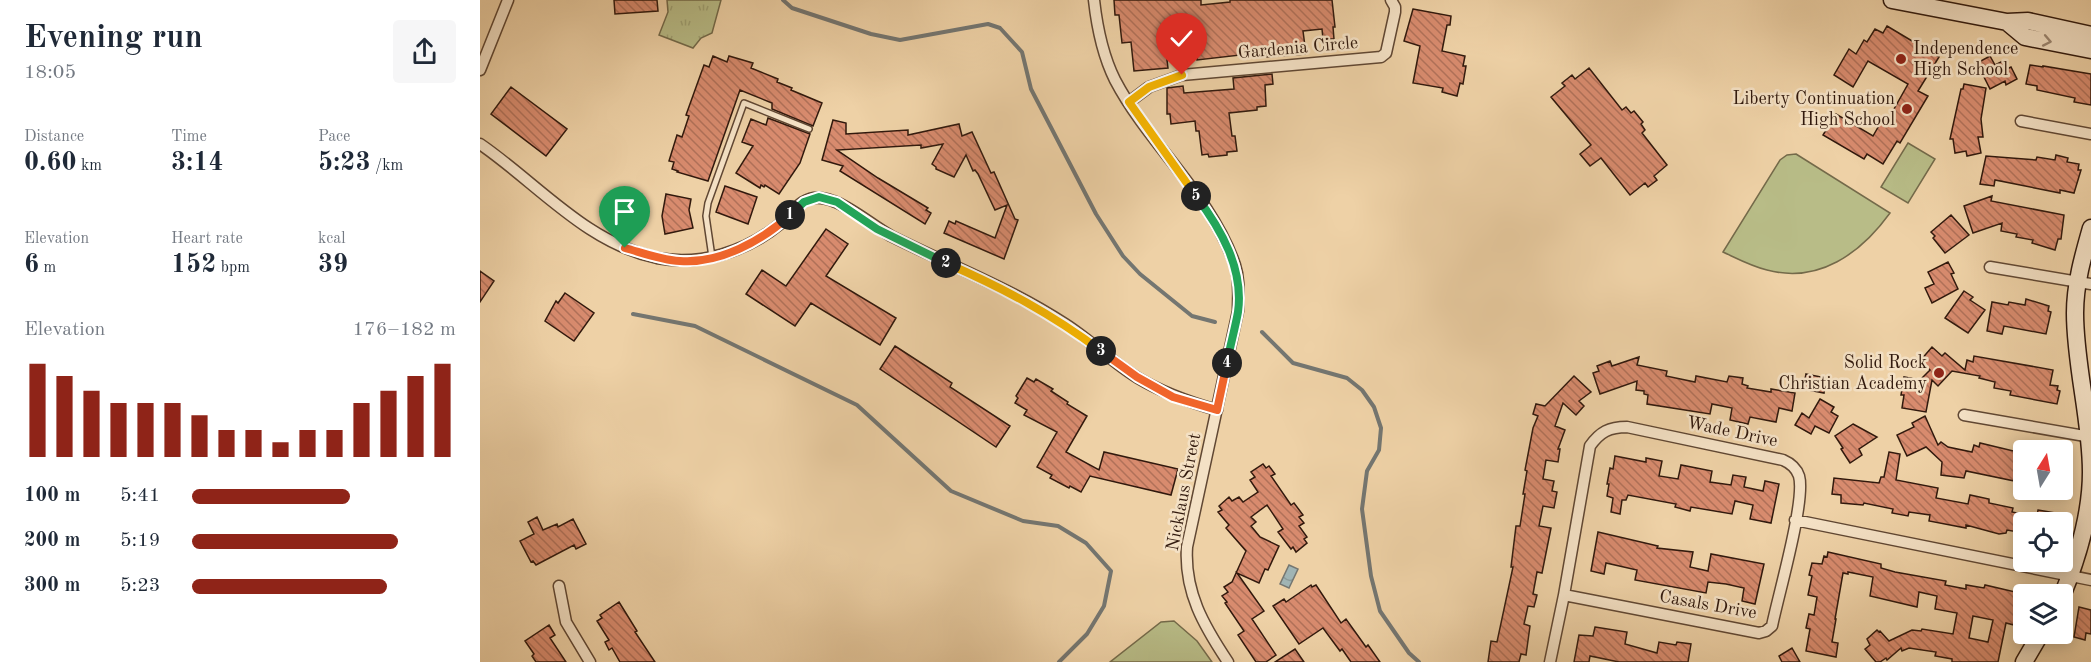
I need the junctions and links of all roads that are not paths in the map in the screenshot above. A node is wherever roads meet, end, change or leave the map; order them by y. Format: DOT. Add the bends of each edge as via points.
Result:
graph roads {
  1 [pos="508,0"];
  2 [pos="1094,0"];
  3 [pos="1391,0"];
  4 [pos="1892,0"];
  5 [pos="2007,22"];
  6 [pos="2091,34"];
  7 [pos="2091,50"];
  8 [pos="480,70"];
  9 [pos="1129,102"];
  10 [pos="2021,121"];
  11 [pos="809,129"];
  12 [pos="2091,134"];
  13 [pos="480,144"];
  14 [pos="2091,228"];
  15 [pos="712,257"];
  16 [pos="1990,267"];
  17 [pos="2085,283"];
  18 [pos="1217,410"];
  19 [pos="1964,415"];
  20 [pos="2090,436"];
  21 [pos="1795,520"];
  22 [pos="2070,576"];
  23 [pos="2091,580"];
  24 [pos="2067,584"];
  25 [pos="559,586"];
  26 [pos="1564,595"];
  27 [pos="2035,644"];
  28 [pos="590,662"];
  29 [pos="1228,662"];
  30 [pos="1550,662"];
  31 [pos="2024,662"];
  1 -- 8 [label="street"];
  2 -- 9 [label="street, Nicklaus Street" via="1106,58"];
  3 -- 9 [label="street, Gardenia Circle" via="1395,12 1386,53 1381,57 1182,75 1149,87"];
  4 -- 5 [label="street"];
  5 -- 6 [label="street" via="2028,21"];
  5 -- 7 [label="street, one-way" via="2025,37"];
  9 -- 18 [label="street, Nicklaus Street" via="1213,217 1235,266 1238,311"];
  10 -- 12 [label="street"];
  11 -- 15 [label="lane" via="744,103 708,203"];
  13 -- 15 [label="street" via="568,213 625,248 682,261"];
  14 -- 17 [label="street"];
  15 -- 18 [label="street" via="764,235 804,202 819,197 837,202 877,229 1065,324 1143,381 1173,397"];
  16 -- 17 [label="street"];
  17 -- 20 [label="street" via="2075,314"];
  18 -- 29 [label="street, Nicklaus Street" via="1186,560 1196,608"];
  19 -- 20 [label="street"];
  20 -- 22 [label="street" via="2088,504"];
  21 -- 22 [label="street"];
  21 -- 26 [label="street, Casals Drive" via="1772,626 1766,631 1759,633"];
  21 -- 26 [label="street, Wade Drive" via="1799,477 1796,469 1783,460 1627,427 1605,430 1590,446"];
  22 -- 23 [label="street"];
  22 -- 24 [label="street"];
  25 -- 28 [label="street" via="566,622"];
  26 -- 30 [label="street, Wade Drive"];
  27 -- 31 [label="street"];
}
